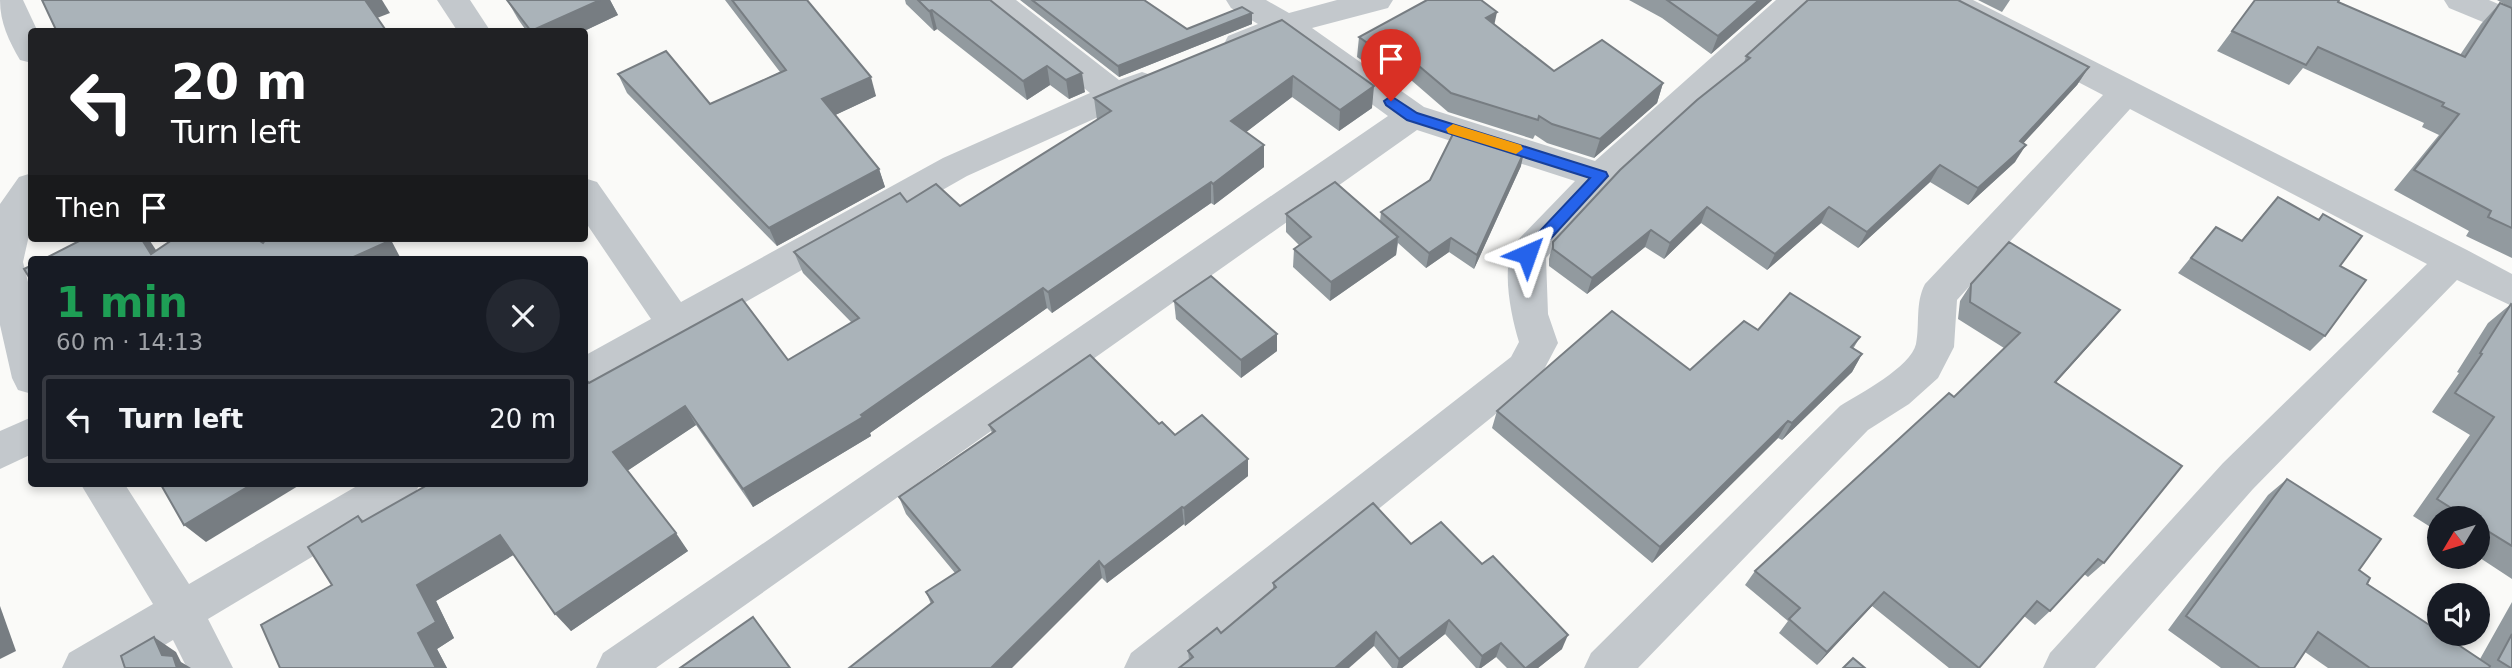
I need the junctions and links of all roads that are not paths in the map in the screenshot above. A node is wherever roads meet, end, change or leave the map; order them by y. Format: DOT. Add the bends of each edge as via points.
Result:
graph roads {
  1 [pos="7,0"];
  2 [pos="453,0"];
  3 [pos="995,0"];
  4 [pos="1242,0"];
  5 [pos="1377,0"];
  6 [pos="1796,0"];
  7 [pos="1947,0"];
  8 [pos="2460,0"];
  9 [pos="2512,23"];
  10 [pos="1285,26"];
  11 [pos="472,28"];
  12 [pos="28,44"];
  13 [pos="1212,55"];
  14 [pos="1176,71"];
  15 [pos="2126,92"];
  16 [pos="1115,95"];
  17 [pos="1412,116"];
  18 [pos="1601,176"];
  19 [pos="588,197"];
  20 [pos="16,199"];
  21 [pos="2454,260"];
  22 [pos="2,263"];
  23 [pos="2512,291"];
  24 [pos="675,323"];
  25 [pos="28,363"];
  26 [pos="588,373"];
  27 [pos="28,436"];
  28 [pos="0,451"];
  29 [pos="104,487"];
  30 [pos="392,487"];
  31 [pos="181,610"];
  32 [pos="85,668"];
  33 [pos="210,668"];
  34 [pos="620,668"];
  35 [pos="1147,668"];
  36 [pos="1607,668"];
  37 [pos="2066,668"];
  1 -- 12 [label="street"];
  2 -- 11 [label="street"];
  3 -- 16 [label="street"];
  4 -- 10 [label="street"];
  5 -- 10 [label="street"];
  6 -- 18 [label="street"];
  7 -- 15 [label="street"];
  8 -- 9 [label="street"];
  10 -- 13 [label="street"];
  10 -- 17 [label="street"];
  14 -- 16 [label="street"];
  15 -- 21 [label="street"];
  15 -- 36 [label="street" via="1938,295 1935,346 1924,367 1854,418"];
  16 -- 24 [label="street" via="955,167"];
  17 -- 18 [label="street"];
  17 -- 34 [label="street"];
  18 -- 35 [label="street" via="1527,254 1529,314 1539,343 1525,368"];
  19 -- 24 [label="street"];
  20 -- 22 [label="street"];
  21 -- 23 [label="street"];
  21 -- 37 [label="street" via="2238,475"];
  22 -- 25 [label="street"];
  24 -- 26 [label="street"];
  27 -- 28 [label="street"];
  29 -- 31 [label="street"];
  30 -- 31 [label="street"];
  31 -- 32 [label="street"];
  31 -- 33 [label="street"];
}
